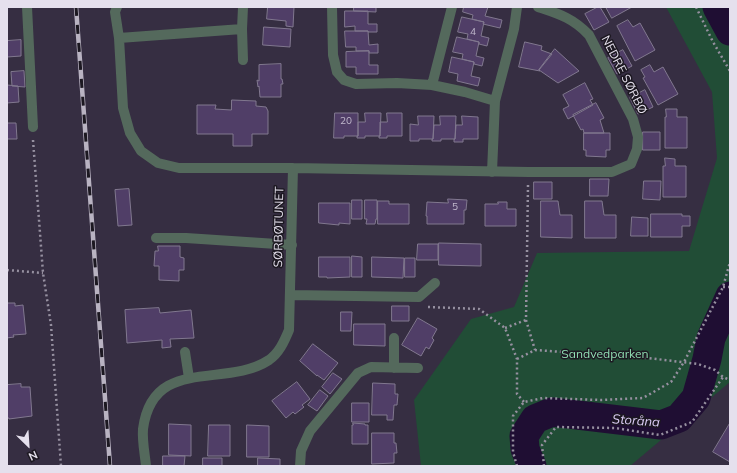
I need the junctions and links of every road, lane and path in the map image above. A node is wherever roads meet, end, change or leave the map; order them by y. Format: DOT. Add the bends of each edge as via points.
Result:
graph roads {
  1 [pos="28,7"];
  2 [pos="116,7"];
  3 [pos="243,7"];
  4 [pos="332,7"];
  5 [pos="452,7"];
  6 [pos="517,7"];
  7 [pos="538,7"];
  8 [pos="696,7"];
  9 [pos="242,29"];
  10 [pos="119,38"];
  11 [pos="244,60"];
  12 [pos="730,71"];
  13 [pos="432,85"];
  14 [pos="495,101"];
  15 [pos="32,127"];
  16 [pos="293,168"];
  17 [pos="492,172"];
  18 [pos="528,172"];
  19 [pos="156,238"];
  20 [pos="292,245"];
  21 [pos="730,262"];
  22 [pos="7,270"];
  23 [pos="43,273"];
  24 [pos="435,283"];
  25 [pos="723,287"];
  26 [pos="729,287"];
  27 [pos="291,295"];
  28 [pos="427,307"];
  29 [pos="526,320"];
  30 [pos="505,328"];
  31 [pos="394,338"];
  32 [pos="535,350"];
  33 [pos="185,352"];
  34 [pos="517,359"];
  35 [pos="684,362"];
  36 [pos="394,368"];
  37 [pos="418,368"];
  38 [pos="723,377"];
  39 [pos="189,378"];
  40 [pos="730,380"];
  41 [pos="524,402"];
  42 [pos="61,466"];
  43 [pos="146,466"];
  44 [pos="300,466"];
  45 [pos="517,466"];
  46 [pos="544,466"];
  1 -- 15 [label="street"];
  2 -- 10 [label="street"];
  3 -- 9 [label="street"];
  4 -- 13 [label="street" via="333,55 337,72 344,80 356,84"];
  5 -- 13 [label="street"];
  6 -- 14 [label="street" via="514,29"];
  7 -- 18 [label="street, NEDRE SØRBØ" via="580,25 588,35 633,119 638,137 637,149 631,164 612,172"];
  8 -- 12 [label="path"];
  9 -- 10 [label="street"];
  9 -- 11 [label="street"];
  10 -- 16 [label="street" via="122,108 130,132 141,151 158,163 179,168"];
  13 -- 14 [label="street"];
  14 -- 17 [label="street"];
  15 -- 23 [label="path"];
  16 -- 17 [label="street, NEDRE SØRBØ"];
  16 -- 20 [label="street, SØRBØTUNET"];
  17 -- 18 [label="street, NEDRE SØRBØ"];
  18 -- 29 [label="path"];
  19 -- 20 [label="street"];
  20 -- 27 [label="street, SØRBØTUNET"];
  21 -- 25 [label="path"];
  22 -- 23 [label="path"];
  23 -- 42 [label="path" via="50,325"];
  24 -- 27 [label="street" via="419,297"];
  25 -- 26 [label="path"];
  25 -- 35 [label="path"];
  27 -- 39 [label="street, SØRBØTUNET" via="289,330 281,348 269,360 231,373"];
  28 -- 30 [label="path" via="478,309"];
  29 -- 30 [label="path"];
  29 -- 32 [label="path"];
  30 -- 34 [label="path"];
  31 -- 36 [label="street"];
  32 -- 34 [label="path"];
  32 -- 35 [label="path"];
  33 -- 39 [label="street"];
  34 -- 41 [label="path" via="517,394"];
  35 -- 38 [label="path" via="715,370"];
  35 -- 41 [label="path" via="671,382 643,398 543,398"];
  36 -- 37 [label="street"];
  36 -- 44 [label="street" via="371,367 358,373 310,430 301,451"];
  38 -- 40 [label="path"];
  38 -- 46 [label="path" via="692,422 660,435 615,428 556,427 542,445"];
  39 -- 43 [label="street, SØRBØTUNET" via="170,384 150,403 143,430"];
  41 -- 45 [label="path" via="513,416 513,452"];
}
